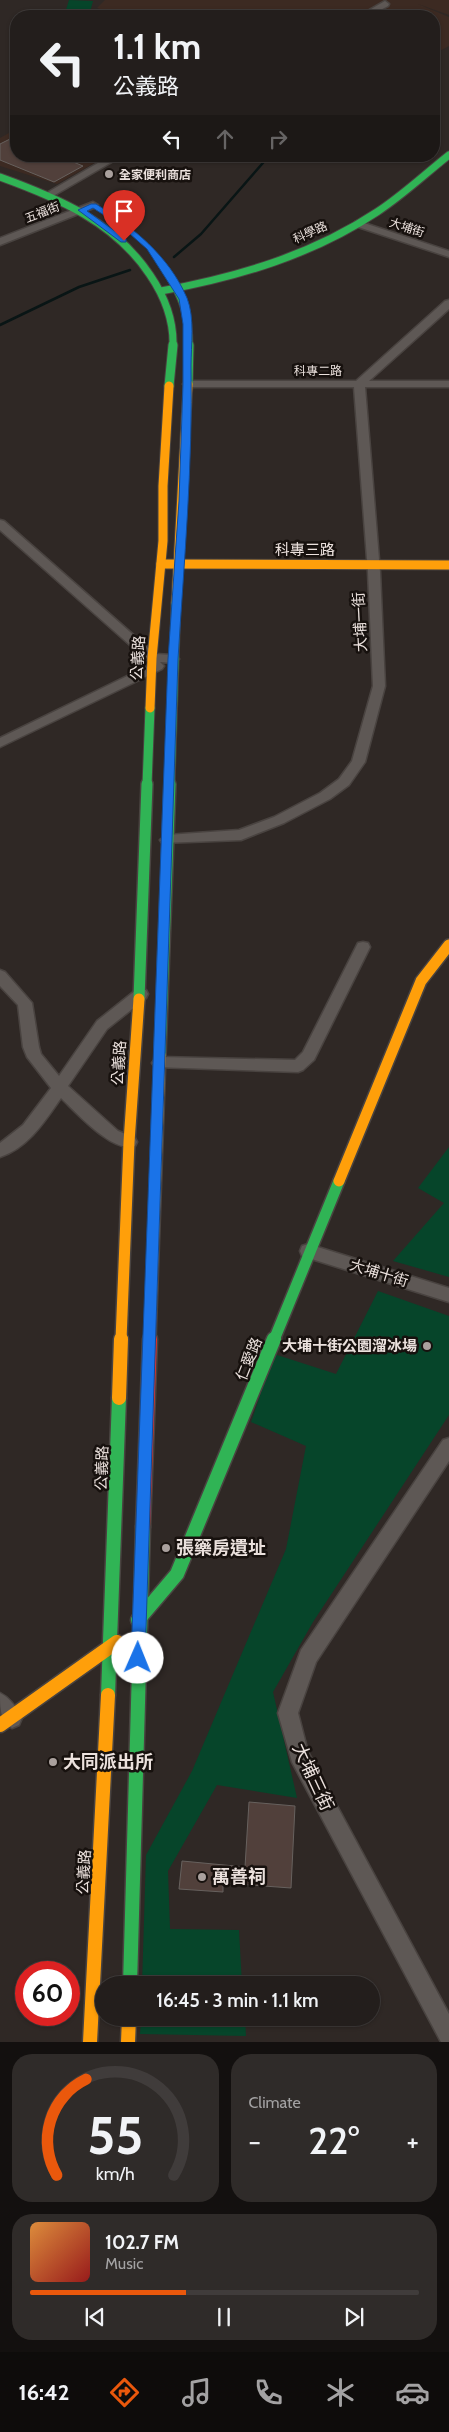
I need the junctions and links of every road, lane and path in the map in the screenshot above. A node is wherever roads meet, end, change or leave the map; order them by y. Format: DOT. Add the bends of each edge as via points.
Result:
graph roads {
  1 [pos="385,4"];
  2 [pos="374,10"];
  3 [pos="107,162"];
  4 [pos="430,162"];
  5 [pos="0,169"];
  6 [pos="0,177"];
  7 [pos="60,189"];
  8 [pos="50,194"];
  9 [pos="369,203"];
  10 [pos="97,208"];
  11 [pos="81,210"];
  12 [pos="358,224"];
  13 [pos="0,242"];
  14 [pos="449,254"];
  15 [pos="161,263"];
  16 [pos="173,284"];
  17 [pos="158,286"];
  18 [pos="449,302"];
  19 [pos="188,384"];
  20 [pos="359,384"];
  21 [pos="449,384"];
  22 [pos="163,486"];
  23 [pos="183,501"];
  24 [pos="0,524"];
  25 [pos="449,555"];
  26 [pos="161,559"];
  27 [pos="179,559"];
  28 [pos="373,560"];
  29 [pos="449,566"];
  30 [pos="173,659"];
  31 [pos="152,664"];
  32 [pos="0,743"];
  33 [pos="167,840"];
  34 [pos="449,945"];
  35 [pos="363,947"];
  36 [pos="0,976"];
  37 [pos="164,976"];
  38 [pos="139,997"];
  39 [pos="160,1063"];
  40 [pos="60,1088"];
  41 [pos="129,1142"];
  42 [pos="0,1151"];
  43 [pos="308,1251"];
  44 [pos="449,1295"];
  45 [pos="449,1446"];
  46 [pos="139,1620"];
  47 [pos="110,1648"];
  48 [pos="4,1715"];
  49 [pos="130,1976"];
  50 [pos="129,2026"];
  51 [pos="449,2036"];
  52 [pos="90,2042"];
  53 [pos="128,2042"];
  1 -- 2 [label="street"];
  3 -- 7 [label="street"];
  4 -- 12 [label="main road, 科學路" via="384,207"];
  5 -- 7 [label="main road"];
  6 -- 8 [label="main road, 公義路"];
  7 -- 8 [label="street"];
  7 -- 10 [label="main road"];
  8 -- 11 [label="main road, 公義路"];
  9 -- 16 [label="main road, 科學路" via="282,249"];
  10 -- 11 [label="street, 五福街"];
  11 -- 13 [label="street, 五福街"];
  11 -- 17 [label="main road, 公義路" via="136,251"];
  12 -- 14 [label="street, 大埔街"];
  12 -- 16 [label="main road, 科學路" via="295,254 254,269"];
  15 -- 16 [label="main road"];
  16 -- 17 [label="main road, 科學路"];
  16 -- 19 [label="main road" via="183,299 187,324"];
  17 -- 22 [label="main road, 公義路" via="172,325"];
  18 -- 20 [label="street"];
  19 -- 20 [label="street, 科專二路"];
  19 -- 23 [label="main road"];
  20 -- 21 [label="street, 科專二路"];
  20 -- 28 [label="street, 大埔一街"];
  22 -- 23 [label="street"];
  22 -- 26 [label="main road, 公義路"];
  23 -- 27 [label="main road"];
  24 -- 31 [label="street"];
  25 -- 28 [label="main road, 科專三路"];
  26 -- 27 [label="main road, 科專三路"];
  26 -- 31 [label="main road, 公義路"];
  27 -- 28 [label="main road, 科專三路"];
  27 -- 30 [label="main road"];
  28 -- 29 [label="main road, 科專三路"];
  28 -- 33 [label="street, 大埔一街" via="379,686 358,762 344,782 279,820 241,835"];
  30 -- 31 [label="street"];
  30 -- 33 [label="main road"];
  31 -- 32 [label="street"];
  31 -- 38 [label="main road, 公義路"];
  33 -- 37 [label="main road"];
  34 -- 43 [label="main road, 仁愛路" via="421,981"];
  35 -- 39 [label="street" via="310,1056 298,1066"];
  36 -- 40 [label="street" via="25,1004 35,1057"];
  37 -- 38 [label="street"];
  37 -- 39 [label="main road"];
  38 -- 40 [label="street" via="102,1025"];
  38 -- 41 [label="main road, 公義路"];
  39 -- 46 [label="main road"];
  40 -- 41 [label="street" via="112,1135"];
  40 -- 42 [label="street" via="24,1135"];
  41 -- 47 [label="main road, 公義路"];
  43 -- 44 [label="street, 大埔十街"];
  43 -- 46 [label="main road, 仁愛路" via="177,1574"];
  45 -- 51 [label="street, 大埔三街" via="308,1657 288,1713 299,1755"];
  46 -- 47 [label="main road, 仁愛路"];
  46 -- 49 [label="main road"];
  47 -- 48 [label="main road, 仁愛路"];
  47 -- 52 [label="main road, 公義路"];
  50 -- 53 [label="main road"];
}
